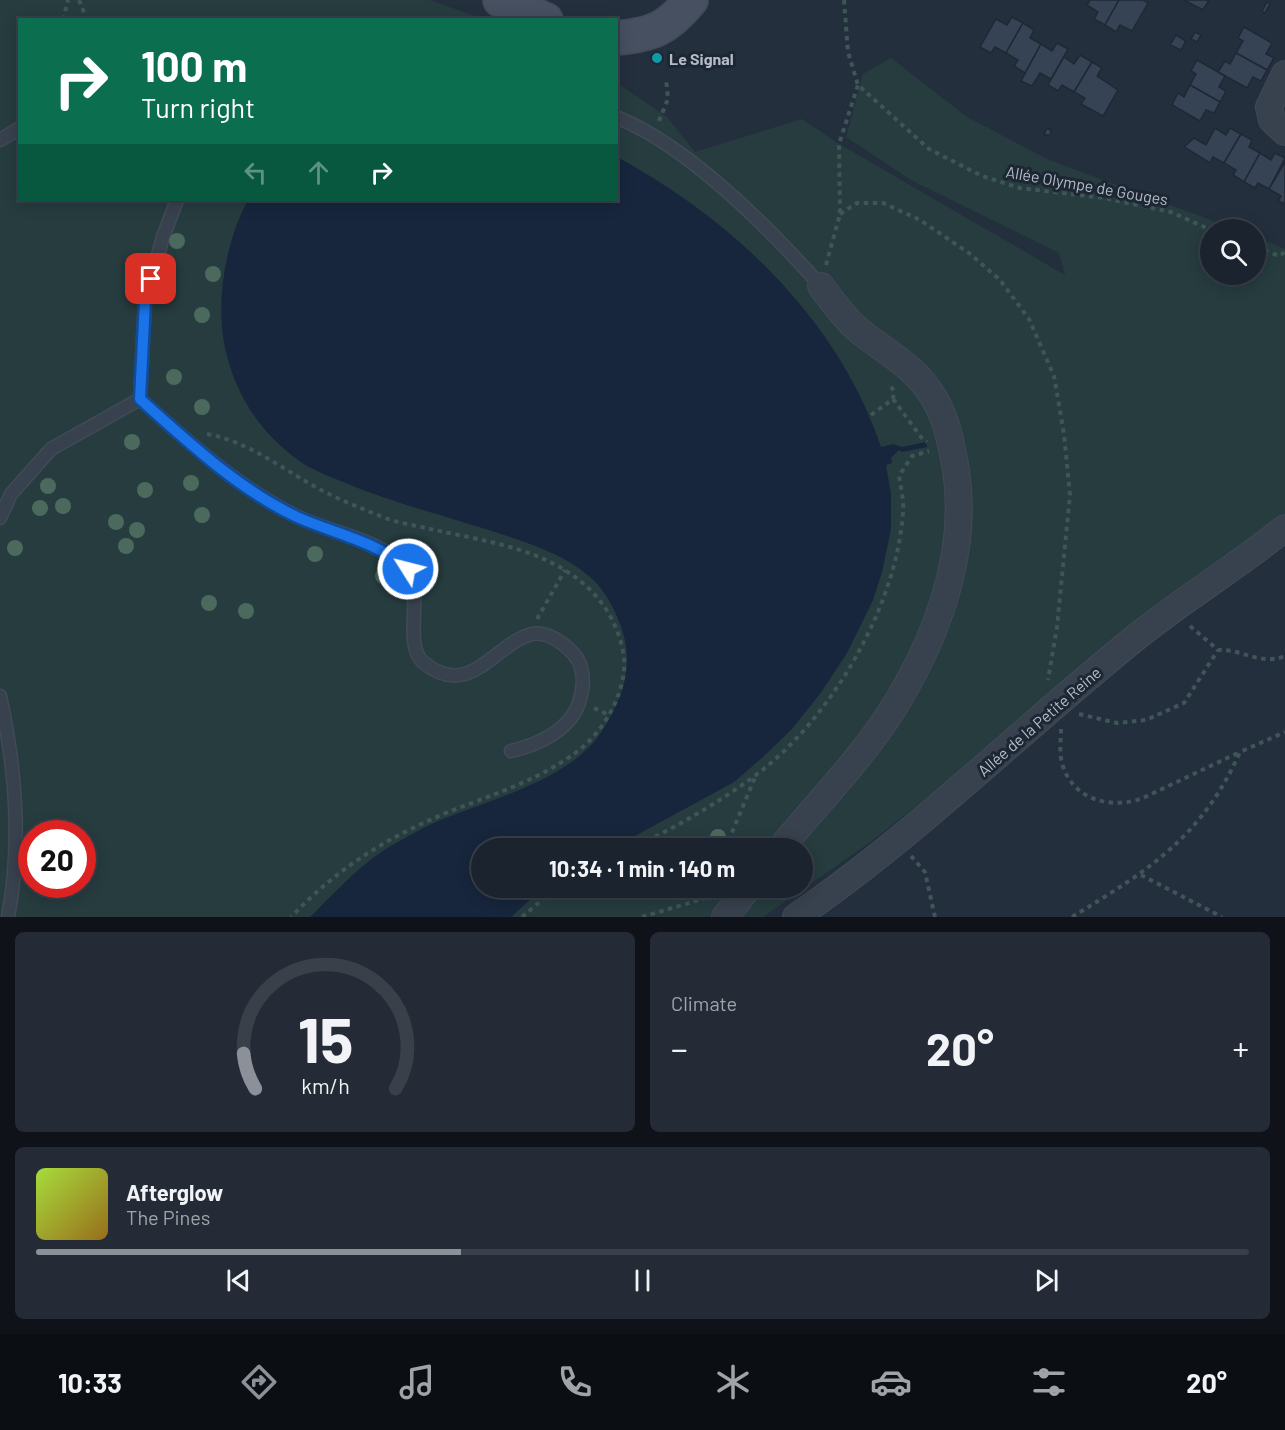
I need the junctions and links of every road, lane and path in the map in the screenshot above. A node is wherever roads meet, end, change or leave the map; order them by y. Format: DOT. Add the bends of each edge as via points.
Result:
graph roads {
  1 [pos="68,0"];
  2 [pos="79,0"];
  3 [pos="500,0"];
  4 [pos="691,0"];
  5 [pos="844,0"];
  6 [pos="64,18"];
  7 [pos="86,18"];
  8 [pos="541,18"];
  9 [pos="618,38"];
  10 [pos="1285,74"];
  11 [pos="666,78"];
  12 [pos="858,85"];
  13 [pos="618,118"];
  14 [pos="18,129"];
  15 [pos="1285,132"];
  16 [pos="653,135"];
  17 [pos="0,140"];
  18 [pos="177,201"];
  19 [pos="840,214"];
  20 [pos="1200,225"];
  21 [pos="1266,251"];
  22 [pos="1285,252"];
  23 [pos="821,286"];
  24 [pos="140,399"];
  25 [pos="893,399"];
  26 [pos="174,429"];
  27 [pos="0,518"];
  28 [pos="1285,528"];
  29 [pos="1174,609"];
  30 [pos="533,634"];
  31 [pos="1218,650"];
  32 [pos="1285,656"];
  33 [pos="0,696"];
  34 [pos="1055,710"];
  35 [pos="1285,732"];
  36 [pos="511,751"];
  37 [pos="1240,752"];
  38 [pos="756,775"];
  39 [pos="651,838"];
  40 [pos="730,838"];
  41 [pos="789,838"];
  42 [pos="896,843"];
  43 [pos="1141,875"];
  44 [pos="544,898"];
  45 [pos="706,898"];
  46 [pos="740,898"];
  47 [pos="8,917"];
  48 [pos="522,917"];
  49 [pos="642,917"];
  50 [pos="725,917"];
  51 [pos="796,917"];
  52 [pos="935,917"];
  53 [pos="1072,917"];
  54 [pos="1222,917"];
  1 -- 6 [label="path"];
  2 -- 7 [label="path"];
  3 -- 8 [label="street"];
  4 -- 9 [label="street" via="656,32"];
  5 -- 12 [label="path" via="848,52"];
  10 -- 15 [label="street" via="1269,107 1272,120"];
  11 -- 16 [label="path" via="668,99"];
  12 -- 19 [label="path" via="839,144"];
  12 -- 20 [label="path, Allée Olympe de Gouges" via="929,149 982,176 1020,188 1104,198 1171,212"];
  13 -- 16 [label="lane"];
  14 -- 17 [label="lane"];
  16 -- 23 [label="lane" via="736,200"];
  18 -- 24 [label="lane" via="145,301"];
  19 -- 23 [label="path"];
  19 -- 34 [label="path" via="857,203 883,203 920,220 969,253 1000,280 1029,319 1054,376 1065,434 1070,495 1057,627"];
  21 -- 22 [label="path" via="1279,256"];
  23 -- 41 [label="street" via="839,311 911,371 933,398 947,424 958,490 956,556 932,633 888,715"];
  24 -- 26 [label="lane"];
  24 -- 27 [label="lane" via="51,450 11,494"];
  25 -- 38 [label="path" via="928,442 929,451 912,456 899,476 904,510 887,590 831,696 795,741"];
  26 -- 30 [label="path" via="228,438 328,494 391,520 516,548 565,570 538,616"];
  26 -- 30 [label="lane" via="203,455 296,516 367,543 408,569 414,584 415,641 422,661 436,671 454,676 483,667"];
  28 -- 29 [label="street, Allée de la Petite Reine"];
  29 -- 31 [label="path"];
  29 -- 34 [label="street, Allée de la Petite Reine"];
  30 -- 36 [label="lane" via="551,636 569,649 581,666 583,688 579,704 550,737"];
  31 -- 32 [label="path" via="1233,650 1257,660"];
  31 -- 34 [label="path" via="1184,703 1146,720 1117,723"];
  33 -- 47 [label="lane" via="12,749 17,841"];
  34 -- 37 [label="path" via="1061,722 1062,763 1075,787 1102,803 1127,804"];
  34 -- 42 [label="street, Allée de la Petite Reine"];
  35 -- 37 [label="path"];
  37 -- 43 [label="path" via="1225,786 1190,831"];
  38 -- 39 [label="path" via="696,815"];
  38 -- 40 [label="path"];
  42 -- 51 [label="street, Allée de la Petite Reine"];
  42 -- 52 [label="path" via="925,872"];
  43 -- 53 [label="path"];
  43 -- 54 [label="path"];
  44 -- 48 [label="path"];
  45 -- 49 [label="path"];
  46 -- 50 [label="street"];
}
